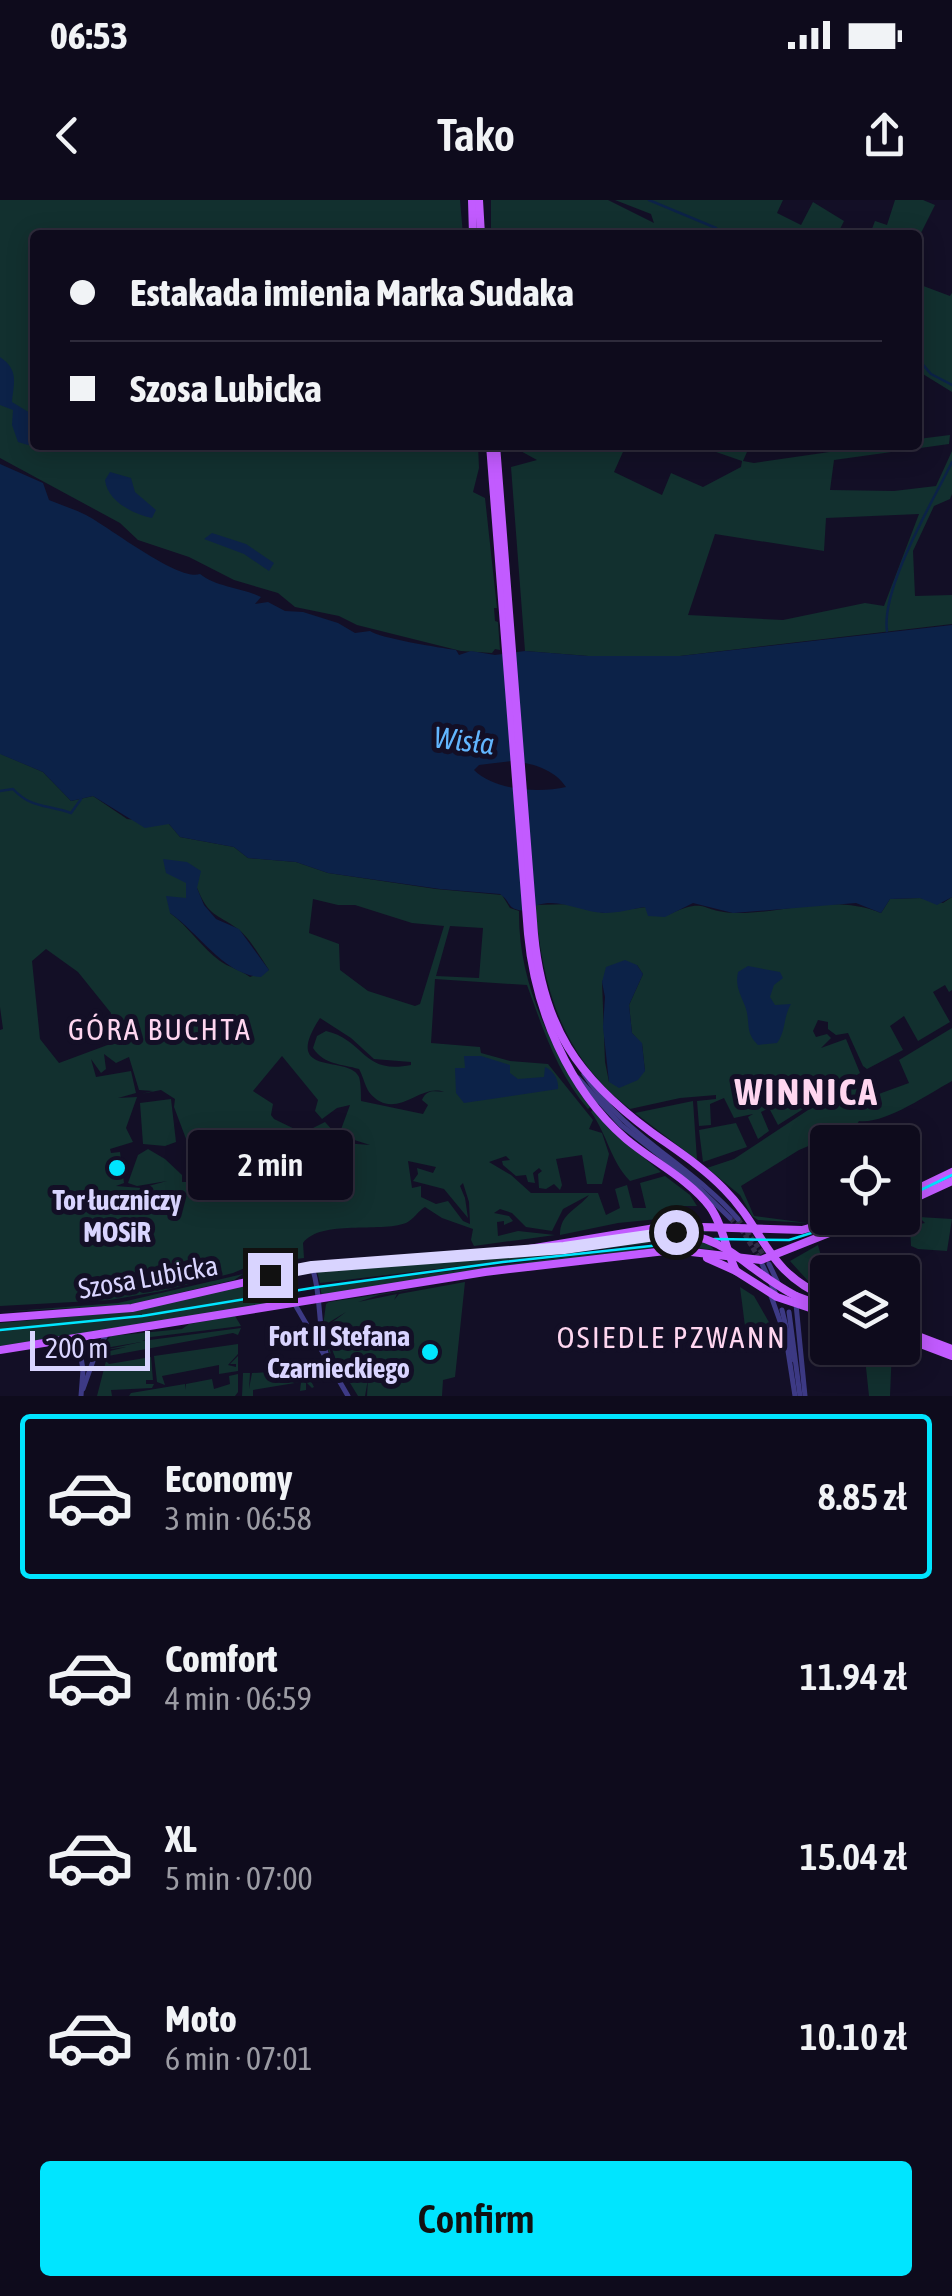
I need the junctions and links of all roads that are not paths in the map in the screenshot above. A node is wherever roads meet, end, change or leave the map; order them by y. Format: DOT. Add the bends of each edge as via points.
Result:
graph roads {
  1 [pos="475,200"];
  2 [pos="477,230"];
  3 [pos="493,450"];
  4 [pos="577,1071"];
  5 [pos="952,1172"];
  6 [pos="952,1181"];
  7 [pos="920,1187"];
  8 [pos="920,1196"];
  9 [pos="709,1206"];
  10 [pos="734,1222"];
  11 [pos="702,1226"];
  12 [pos="719,1227"];
  13 [pos="755,1229"];
  14 [pos="810,1229"];
  15 [pos="827,1235"];
  16 [pos="723,1240"];
  17 [pos="763,1244"];
  18 [pos="517,1251"];
  19 [pos="695,1251"];
  20 [pos="730,1258"];
  21 [pos="767,1263"];
  22 [pos="312,1267"];
  23 [pos="289,1270"];
  24 [pos="736,1271"];
  25 [pos="796,1282"];
  26 [pos="810,1289"];
  27 [pos="772,1293"];
  28 [pos="783,1296"];
  29 [pos="319,1300"];
  30 [pos="295,1304"];
  31 [pos="810,1304"];
  32 [pos="810,1306"];
  33 [pos="789,1309"];
  34 [pos="810,1309"];
  35 [pos="320,1317"];
  36 [pos="0,1318"];
  37 [pos="304,1320"];
  38 [pos="798,1323"];
  39 [pos="107,1334"];
  40 [pos="920,1339"];
  41 [pos="64,1341"];
  42 [pos="0,1350"];
  43 [pos="952,1352"];
  44 [pos="328,1361"];
  45 [pos="81,1394"];
  46 [pos="348,1396"];
  47 [pos="800,1396"];
  1 -- 2 [label="main road"];
  3 -- 4 [label="main road" via="529,947 542,1009"];
  4 -- 9 [label="main road" via="616,1130"];
  4 -- 10 [label="street" via="621,1125 693,1178"];
  4 -- 13 [label="main road" via="722,1187"];
  5 -- 7 [label="main road"];
  6 -- 8 [label="main road"];
  9 -- 11 [label="main road"];
  9 -- 12 [label="main road"];
  10 -- 12 [label="main road, Szosa Lubicka"];
  10 -- 13 [label="main road, Szosa Lubicka"];
  10 -- 16 [label="main road"];
  11 -- 12 [label="main road, Szosa Lubicka"];
  11 -- 18 [label="main road, Szosa Lubicka" via="646,1228"];
  12 -- 16 [label="main road"];
  13 -- 14 [label="main road"];
  13 -- 17 [label="main road"];
  15 -- 21 [label="main road"];
  16 -- 20 [label="main road"];
  17 -- 21 [label="main road"];
  17 -- 21 [label="main road"];
  18 -- 22 [label="main road, Szosa Lubicka"];
  18 -- 31 [label="main road, bridge" via="676,1232 738,1254"];
  19 -- 20 [label="main road, Szosa Lubicka"];
  19 -- 24 [label="main road"];
  19 -- 29 [label="main road, Szosa Lubicka" via="486,1272"];
  20 -- 21 [label="main road, Szosa Lubicka"];
  20 -- 24 [label="main road"];
  21 -- 25 [label="main road"];
  21 -- 27 [label="street"];
  21 -- 28 [label="street"];
  22 -- 23 [label="main road, Szosa Lubicka"];
  22 -- 29 [label="street"];
  23 -- 30 [label="street"];
  23 -- 36 [label="main road, Szosa Lubicka" via="132,1308"];
  24 -- 27 [label="main road"];
  25 -- 26 [label="main road"];
  25 -- 33 [label="street"];
  27 -- 33 [label="main road"];
  27 -- 47 [label="street"];
  29 -- 30 [label="main road, Szosa Lubicka"];
  29 -- 35 [label="street"];
  30 -- 37 [label="street"];
  30 -- 39 [label="main road, Szosa Lubicka"];
  32 -- 33 [label="main road"];
  33 -- 38 [label="street"];
  33 -- 47 [label="street"];
  34 -- 38 [label="street"];
  35 -- 37 [label="street" via="314,1324"];
  35 -- 44 [label="street"];
  37 -- 44 [label="street"];
  38 -- 47 [label="street"];
  39 -- 41 [label="main road, Szosa Lubicka"];
  39 -- 45 [label="street"];
  40 -- 43 [label="main road"];
  41 -- 42 [label="main road, Szosa Lubicka"];
  41 -- 45 [label="street" via="80,1351"];
  44 -- 46 [label="street"];
}
